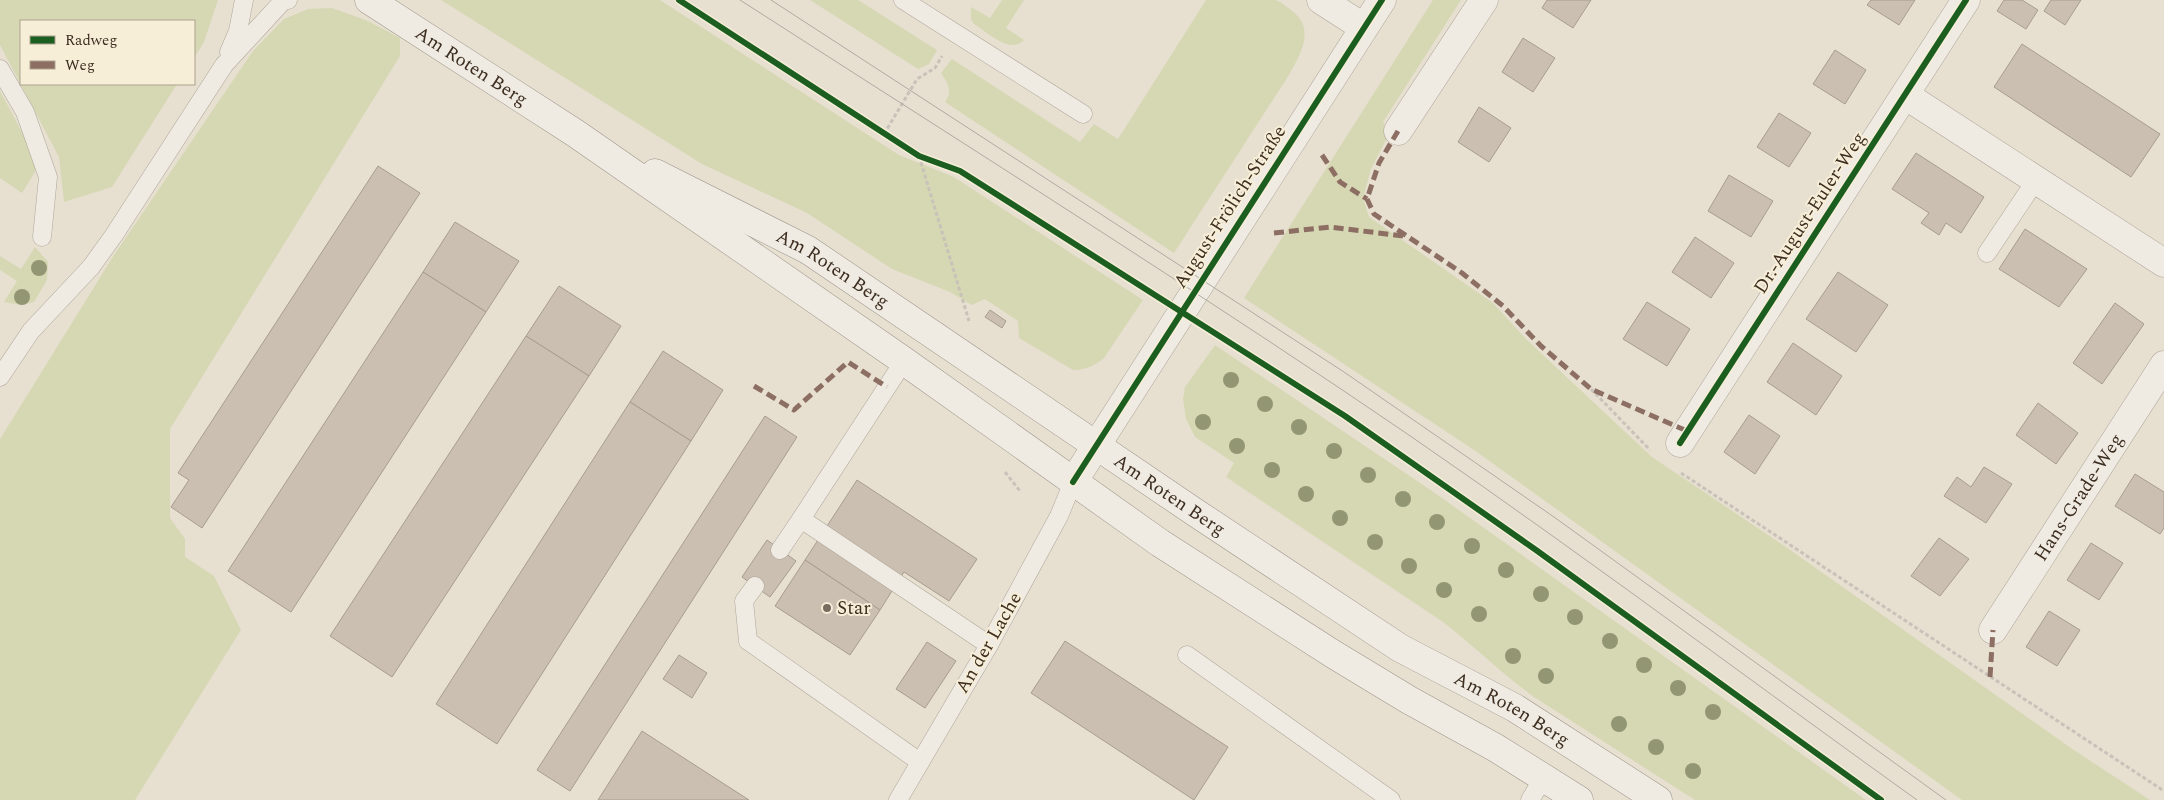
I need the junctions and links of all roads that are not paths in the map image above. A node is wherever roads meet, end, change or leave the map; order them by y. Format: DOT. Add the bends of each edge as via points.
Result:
graph roads {
  1 [pos="244,0"];
  2 [pos="288,0"];
  3 [pos="369,0"];
  4 [pos="904,0"];
  5 [pos="1322,0"];
  6 [pos="1382,0"];
  7 [pos="1484,0"];
  8 [pos="1966,0"];
  9 [pos="1363,27"];
  10 [pos="224,65"];
  11 [pos="0,69"];
  12 [pos="1905,95"];
  13 [pos="1083,114"];
  14 [pos="1398,131"];
  15 [pos="575,133"];
  16 [pos="2036,180"];
  17 [pos="42,237"];
  18 [pos="1987,253"];
  19 [pos="2164,264"];
  20 [pos="904,361"];
  21 [pos="2164,365"];
  22 [pos="0,377"];
  23 [pos="1680,443"];
  24 [pos="1097,444"];
  25 [pos="1073,482"];
  26 [pos="801,519"];
  27 [pos="780,550"];
  28 [pos="755,586"];
  29 [pos="1993,630"];
  30 [pos="989,645"];
  31 [pos="1187,655"];
  32 [pos="920,762"];
  33 [pos="1544,777"];
  34 [pos="898,800"];
  35 [pos="1391,800"];
  36 [pos="1530,800"];
  37 [pos="1579,800"];
  38 [pos="1658,800"];
  1 -- 10 [label="lane" via="238,31"];
  2 -- 10 [label="lane" via="283,1"];
  3 -- 15 [label="main road, Am Roten Berg"];
  4 -- 13 [label="lane"];
  5 -- 9 [label="main road"];
  6 -- 9 [label="main road, August-Frölich-Straße"];
  7 -- 14 [label="main road"];
  8 -- 12 [label="main road, Dr.-August-Euler-Weg"];
  9 -- 24 [label="main road, August-Frölich-Straße"];
  10 -- 22 [label="lane" via="114,235 91,267 31,331"];
  11 -- 17 [label="lane" via="25,112 48,177"];
  12 -- 16 [label="main road"];
  12 -- 23 [label="main road, Dr.-August-Euler-Weg"];
  15 -- 20 [label="main road, Am Roten Berg"];
  15 -- 24 [label="main road, Am Roten Berg" via="808,250"];
  16 -- 18 [label="lane"];
  16 -- 19 [label="main road"];
  20 -- 25 [label="main road, Am Roten Berg"];
  20 -- 26 [label="lane"];
  21 -- 29 [label="main road, Hans-Grade-Weg"];
  24 -- 25 [label="main road, August-Frölich-Straße"];
  24 -- 38 [label="main road, Am Roten Berg" via="1400,648 1515,708"];
  25 -- 30 [label="lane, An der Lache" via="1059,516"];
  25 -- 33 [label="main road, Am Roten Berg" via="1160,543 1333,654"];
  26 -- 27 [label="lane"];
  26 -- 30 [label="lane"];
  28 -- 32 [label="lane" via="744,601 748,641"];
  30 -- 32 [label="lane, An der Lache"];
  31 -- 35 [label="lane"];
  32 -- 34 [label="lane, An der Lache"];
  33 -- 36 [label="lane"];
  33 -- 37 [label="main road, Am Roten Berg"];
}
